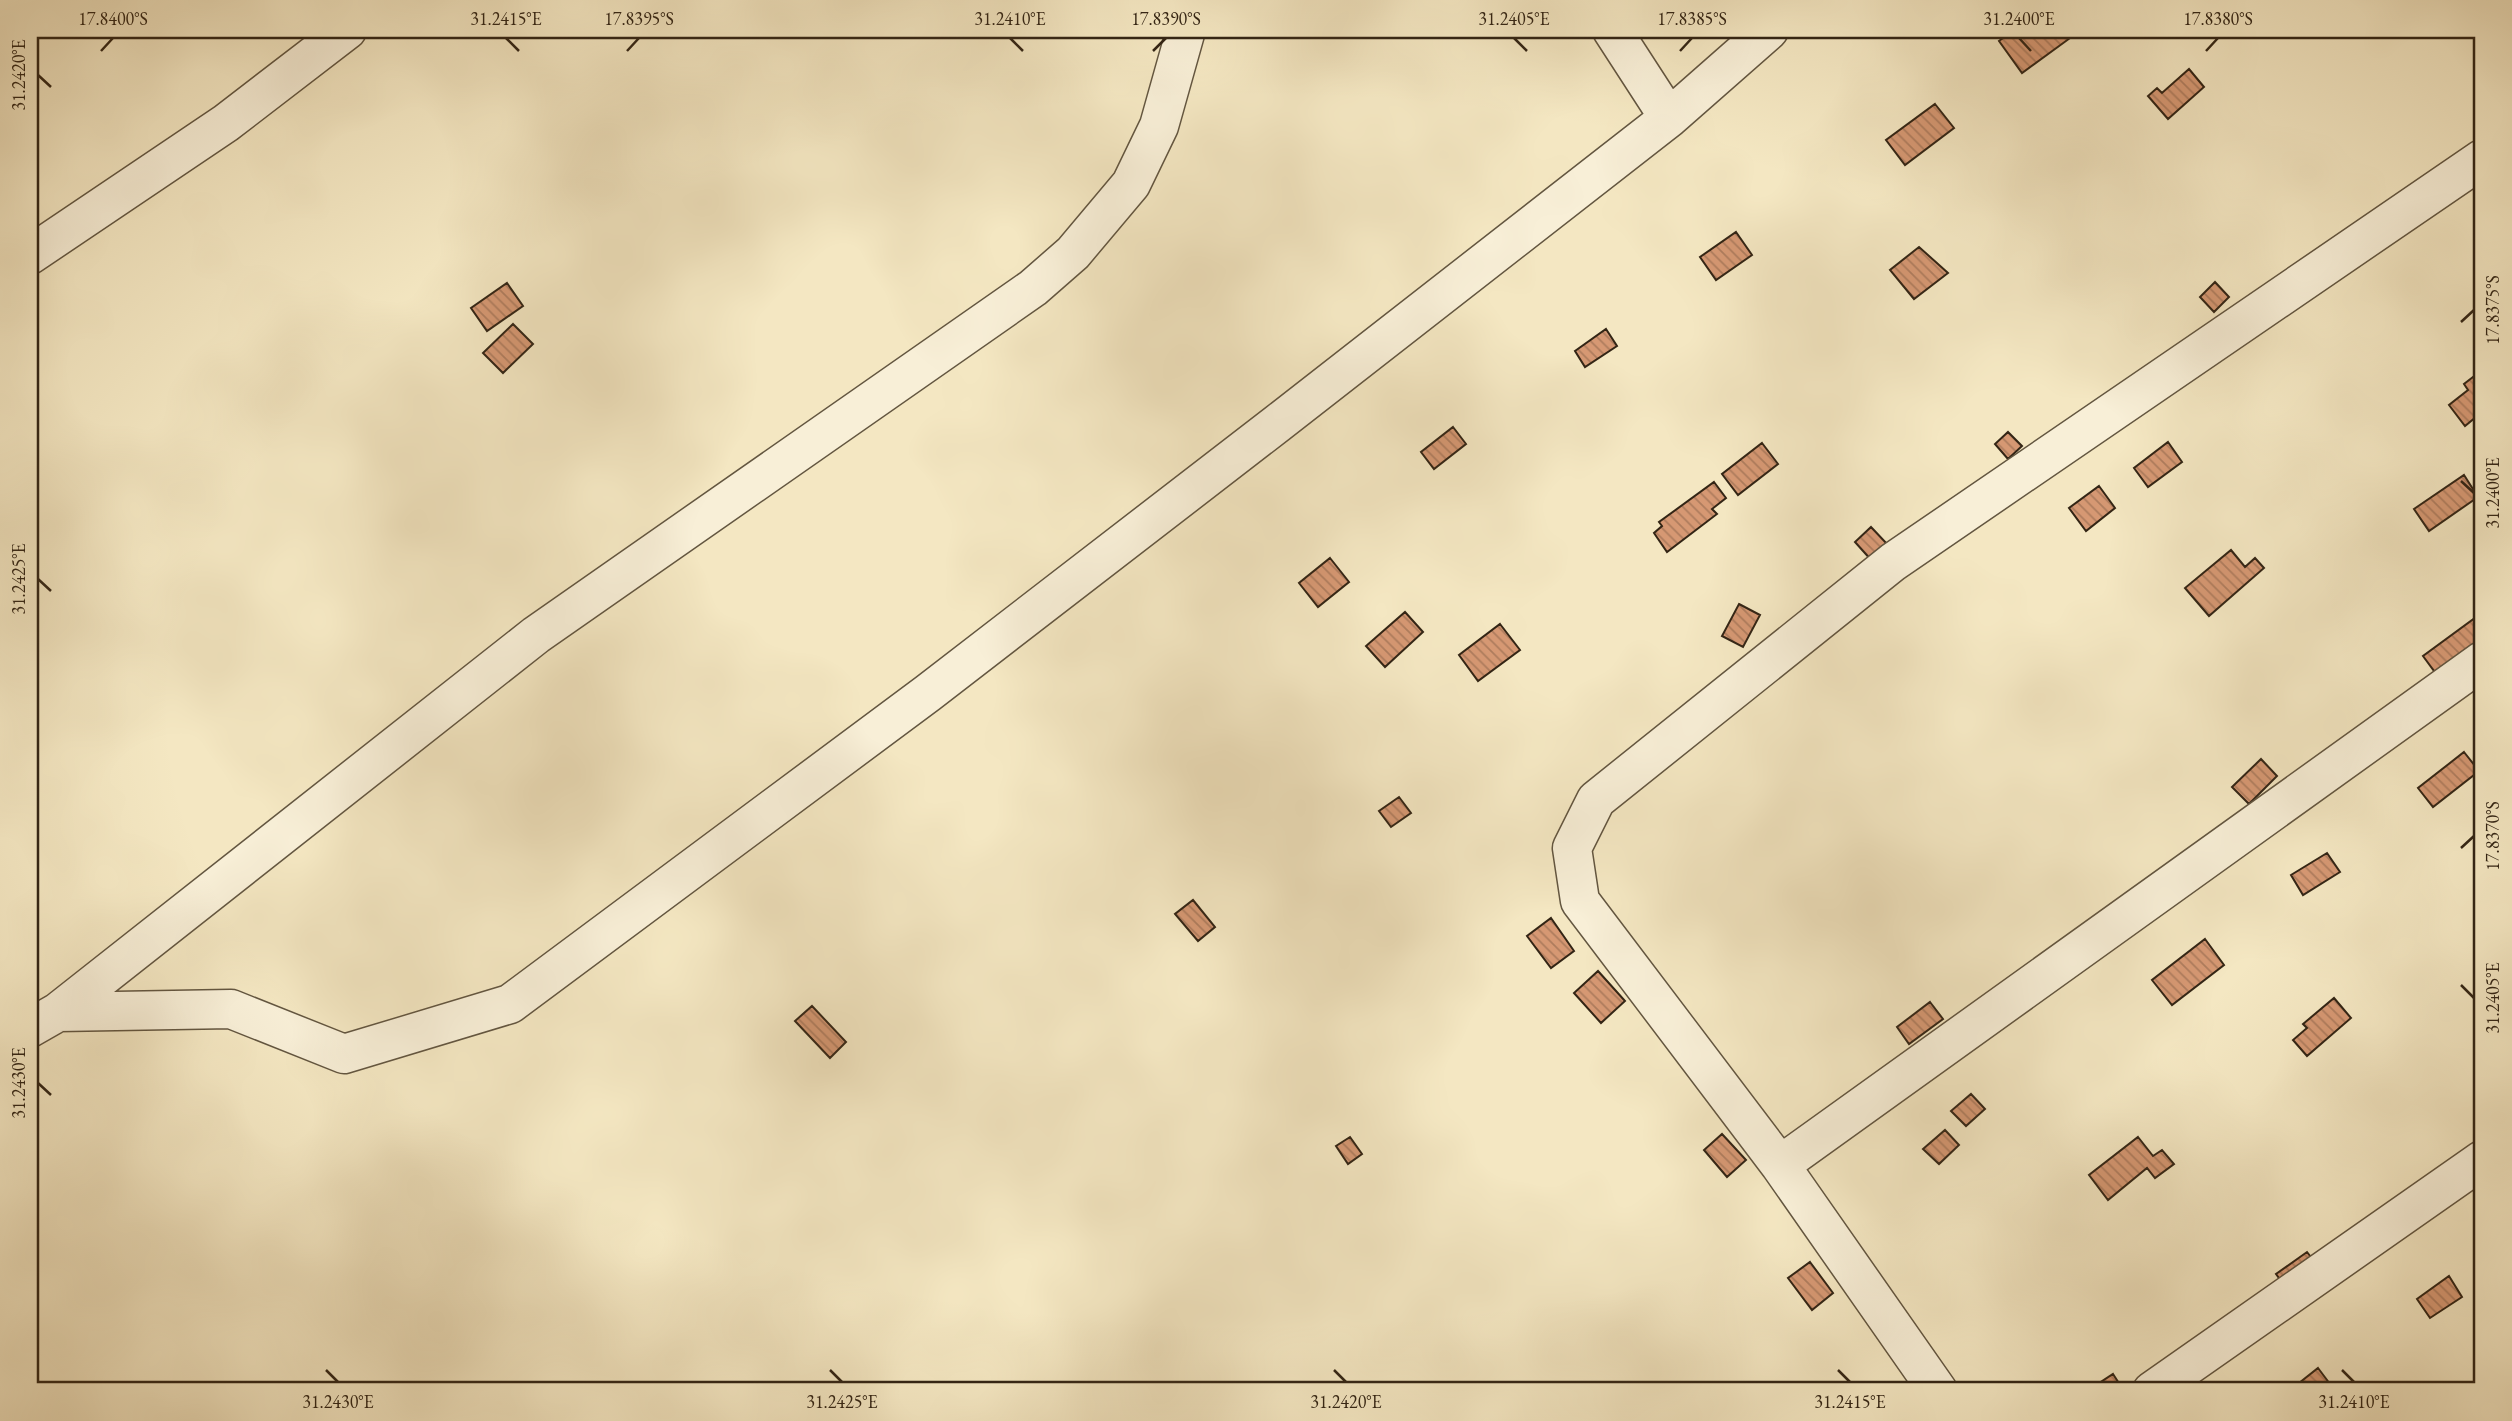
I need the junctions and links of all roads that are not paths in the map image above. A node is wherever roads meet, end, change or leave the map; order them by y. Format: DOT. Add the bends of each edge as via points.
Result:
graph roads {
  1 [pos="346,30"];
  2 [pos="1186,30"];
  3 [pos="1612,30"];
  4 [pos="1769,30"];
  5 [pos="1670,118"];
  6 [pos="2482,159"];
  7 [pos="30,255"];
  8 [pos="2482,661"];
  9 [pos="44,1020"];
  10 [pos="2482,1160"];
  11 [pos="1780,1165"];
  12 [pos="1938,1391"];
  13 [pos="2152,1391"];
  1 -- 7 [label="street" via="226,123"];
  2 -- 9 [label="street" via="1159,127 1131,184 1073,253 1043,279 536,635"];
  3 -- 5 [label="street"];
  4 -- 5 [label="street"];
  5 -- 9 [label="street" via="929,693 510,1004 344,1054 231,1009"];
  6 -- 11 [label="street" via="1893,562 1596,800 1572,848 1580,901"];
  8 -- 11 [label="street"];
  10 -- 13 [label="street"];
  11 -- 12 [label="street"];
}
